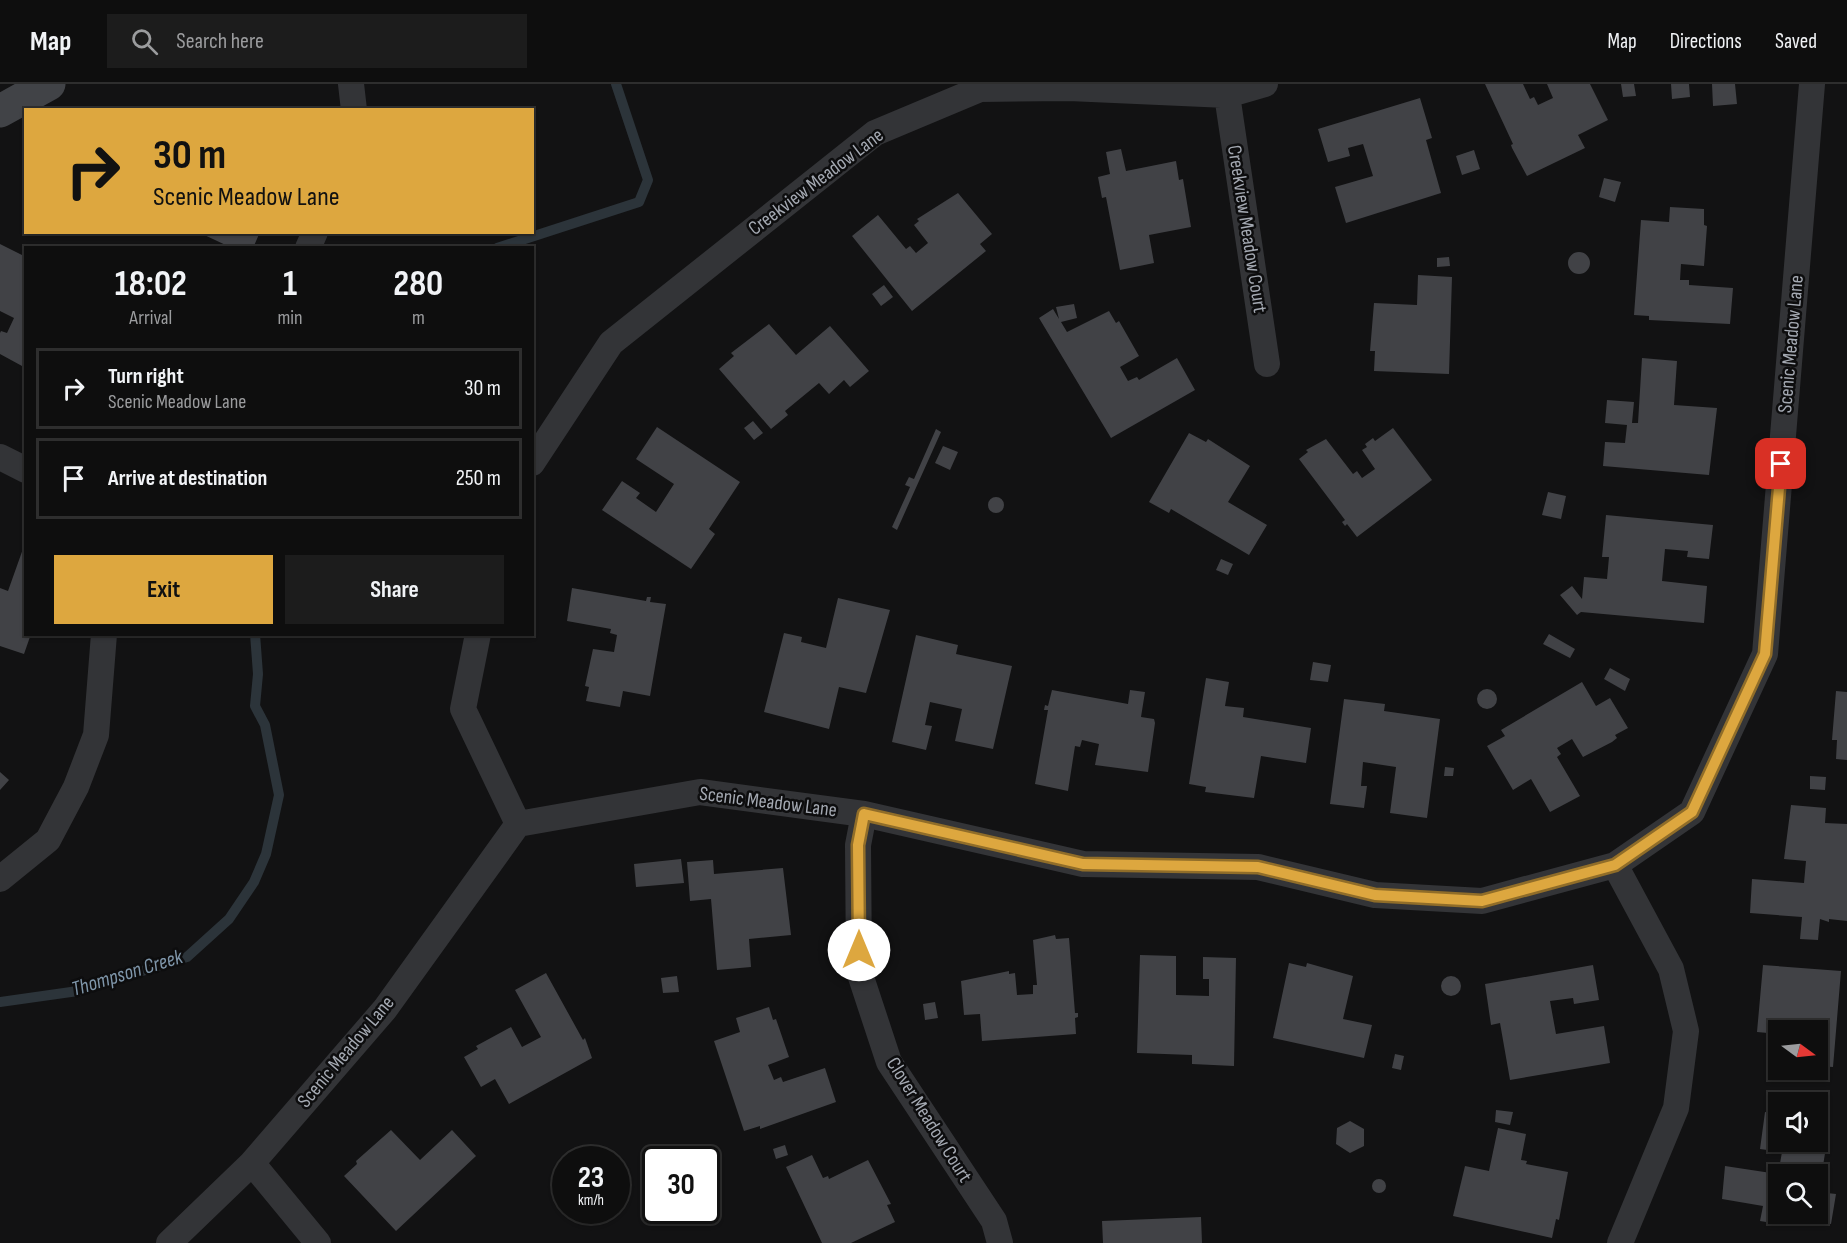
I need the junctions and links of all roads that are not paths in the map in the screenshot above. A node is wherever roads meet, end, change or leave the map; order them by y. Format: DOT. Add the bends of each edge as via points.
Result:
graph roads {
  1 [pos="49,84"];
  2 [pos="351,84"];
  3 [pos="1264,84"];
  4 [pos="1812,84"];
  5 [pos="1227,94"];
  6 [pos="354,108"];
  7 [pos="0,111"];
  8 [pos="1267,364"];
  9 [pos="0,457"];
  10 [pos="534,460"];
  11 [pos="24,469"];
  12 [pos="104,636"];
  13 [pos="478,636"];
  14 [pos="864,814"];
  15 [pos="518,824"];
  16 [pos="1615,865"];
  17 [pos="0,879"];
  18 [pos="252,1162"];
  19 [pos="169,1243"];
  20 [pos="318,1243"];
  21 [pos="1000,1243"];
  22 [pos="1620,1243"];
  1 -- 7 [label="street"];
  2 -- 6 [label="street"];
  3 -- 5 [label="street, Creekview Meadow Lane"];
  4 -- 16 [label="street, Scenic Meadow Lane" via="1765,654 1692,812"];
  5 -- 8 [label="street, Creekview Meadow Court"];
  5 -- 10 [label="street, Creekview Meadow Lane" via="980,89 875,133 611,343"];
  9 -- 11 [label="street"];
  12 -- 17 [label="street" via="96,735 76,787 48,840"];
  13 -- 15 [label="street" via="463,709"];
  14 -- 15 [label="street, Scenic Meadow Lane" via="700,792"];
  14 -- 16 [label="street, Scenic Meadow Lane" via="1083,864 1258,867 1375,895 1482,901"];
  14 -- 21 [label="street, Clover Meadow Court" via="858,845 859,971 889,1062 994,1221"];
  15 -- 18 [label="street, Scenic Meadow Lane" via="385,1009"];
  16 -- 22 [label="street" via="1671,969 1686,1031 1677,1108"];
  18 -- 19 [label="street, Scenic Meadow Lane"];
  18 -- 20 [label="street"];
}
